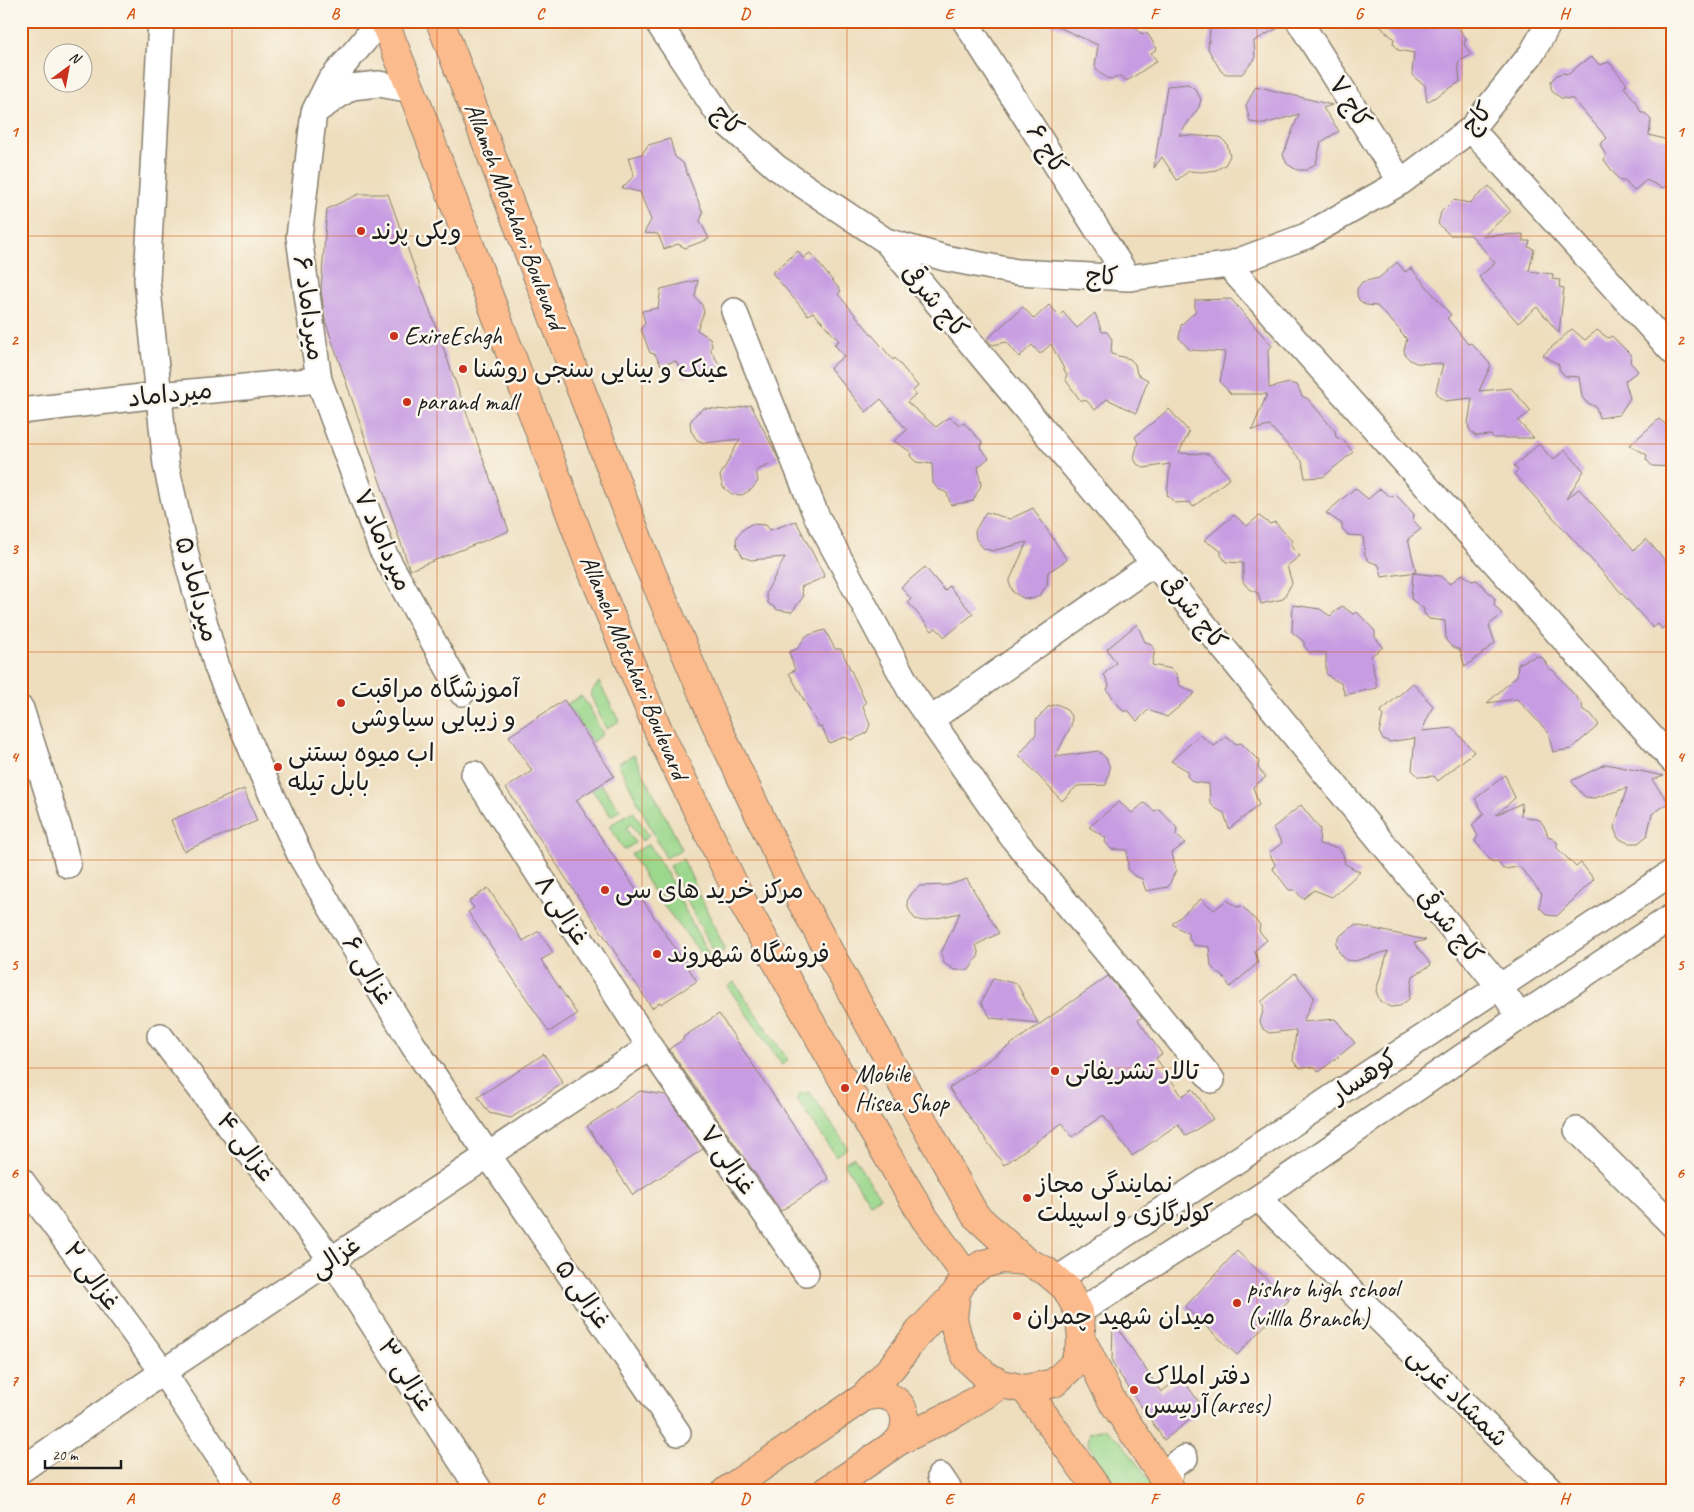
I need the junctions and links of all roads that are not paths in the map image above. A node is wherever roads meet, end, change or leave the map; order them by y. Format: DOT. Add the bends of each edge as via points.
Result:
graph roads {
  1 [pos="161,21"];
  2 [pos="378,21"];
  3 [pos="384,21"];
  4 [pos="440,21"];
  5 [pos="657,21"];
  6 [pos="965,21"];
  7 [pos="1299,21"];
  8 [pos="1550,21"];
  9 [pos="412,90"];
  10 [pos="314,112"];
  11 [pos="1471,128"];
  12 [pos="1401,182"];
  13 [pos="886,241"];
  14 [pos="1228,264"];
  15 [pos="1128,278"];
  16 [pos="734,311"];
  17 [pos="1673,352"];
  18 [pos="319,380"];
  19 [pos="159,395"];
  20 [pos="21,411"];
  21 [pos="1154,563"];
  22 [pos="462,694"];
  23 [pos="21,709"];
  24 [pos="930,720"];
  25 [pos="1673,761"];
  26 [pos="474,774"];
  27 [pos="263,776"];
  28 [pos="68,865"];
  29 [pos="1673,872"];
  30 [pos="1673,916"];
  31 [pos="1499,986"];
  32 [pos="1520,1017"];
  33 [pos="160,1036"];
  34 [pos="650,1047"];
  35 [pos="1212,1080"];
  36 [pos="1577,1130"];
  37 [pos="487,1155"];
  38 [pos="21,1180"];
  39 [pos="1258,1198"];
  40 [pos="1673,1225"];
  41 [pos="331,1259"];
  42 [pos="1025,1261"];
  43 [pos="806,1273"];
  44 [pos="1056,1280"];
  45 [pos="961,1284"];
  46 [pos="1079,1312"];
  47 [pos="1082,1340"];
  48 [pos="163,1372"];
  49 [pos="1013,1386"];
  50 [pos="864,1397"];
  51 [pos="678,1433"];
  52 [pos="899,1441"];
  53 [pos="1185,1458"];
  54 [pos="21,1470"];
  55 [pos="1170,1488"];
  56 [pos="242,1491"];
  57 [pos="480,1491"];
  58 [pos="726,1491"];
  59 [pos="826,1491"];
  60 [pos="1099,1491"];
  61 [pos="1552,1491"];
  1 -- 19 [label="street, میرداماد ۵" via="147,280"];
  2 -- 10 [label="street, میرداماد ۶" via="329,82"];
  3 -- 9 [label="main road, Allameh Motahari Boulevard"];
  4 -- 42 [label="main road, Allameh Motahari Boulevard" via="645,556 714,720 795,890 975,1215"];
  5 -- 13 [label="street, کاج" via="722,119 776,167"];
  6 -- 15 [label="street, کاج ۶"];
  7 -- 12 [label="street, کاج ۷"];
  8 -- 11 [label="street, کاج" via="1532,53"];
  9 -- 10 [label="street" via="378,84 351,87"];
  9 -- 45 [label="main road, Allameh Motahari Boulevard" via="590,566 659,732 741,899"];
  10 -- 18 [label="street, میرداماد ۶" via="299,237"];
  11 -- 12 [label="street, کاج"];
  11 -- 17 [label="street"];
  12 -- 14 [label="street, کاج" via="1306,236"];
  13 -- 15 [label="street, کاج" via="945,258 1018,272"];
  13 -- 21 [label="street, کاج شرقی"];
  14 -- 15 [label="street, کاج"];
  14 -- 25 [label="street"];
  16 -- 24 [label="street" via="816,515 911,692"];
  18 -- 19 [label="street, میرداماد"];
  18 -- 22 [label="street, میرداماد ۷" via="375,501 381,548"];
  19 -- 20 [label="street, میرداماد"];
  19 -- 27 [label="street, میرداماد ۵" via="166,465 188,564 217,666"];
  21 -- 24 [label="street"];
  21 -- 31 [label="street, کاج شرقی"];
  23 -- 28 [label="street"];
  24 -- 35 [label="street" via="1013,838"];
  26 -- 34 [label="street, غزالی ۸"];
  27 -- 37 [label="street, غزالی ۶" via="300,855 358,954 413,1045"];
  29 -- 31 [label="street, کوهسار"];
  30 -- 32 [label="street, کوهسار"];
  31 -- 32 [label="street, کاج شرقی"];
  31 -- 44 [label="street, کوهسار"];
  32 -- 39 [label="street, کوهسار"];
  33 -- 41 [label="street, غزالی ۴"];
  34 -- 37 [label="street, غزالی"];
  34 -- 43 [label="street, غزالی ۷"];
  36 -- 40 [label="street"];
  37 -- 41 [label="street, غزالی"];
  37 -- 51 [label="street, غزالی ۵"];
  38 -- 48 [label="street, غزالی ۲"];
  39 -- 46 [label="street, کوهسار"];
  39 -- 61 [label="street, شمشاد غربی"];
  41 -- 48 [label="street, غزالی"];
  41 -- 57 [label="street, غزالی ۳"];
  42 -- 44 [label="main road" via="1046,1270"];
  42 -- 45 [label="main road" via="1002,1259 983,1264"];
  44 -- 46 [label="main road" via="1066,1288"];
  45 -- 49 [label="main road" via="953,1318 967,1358 985,1375"];
  45 -- 50 [label="main road"];
  46 -- 47 [label="main road"];
  47 -- 49 [label="main road" via="1074,1364 1054,1383"];
  47 -- 55 [label="main road" via="1111,1399"];
  48 -- 54 [label="street, غزالی"];
  48 -- 56 [label="street, غزالی ۲"];
  49 -- 52 [label="main road"];
  49 -- 60 [label="main road"];
  50 -- 52 [label="main road" via="883,1394 900,1404 906,1423"];
  50 -- 58 [label="main road"];
  52 -- 59 [label="main road"];
  53 -- 55 [label="street" via="1176,1462 1169,1471"];
}
